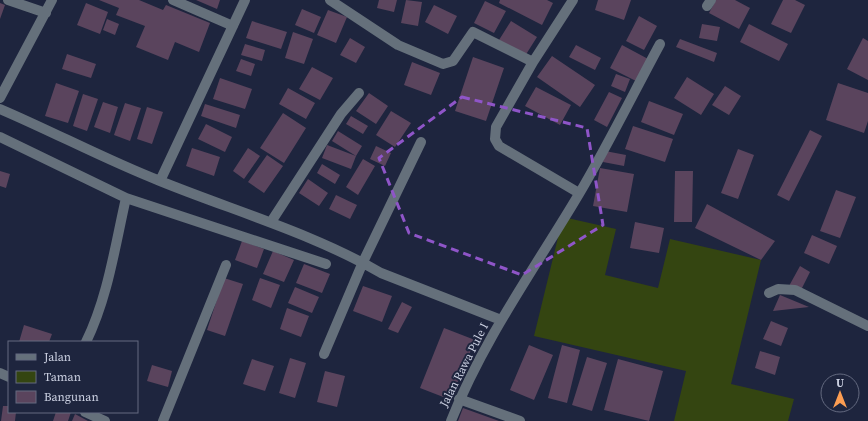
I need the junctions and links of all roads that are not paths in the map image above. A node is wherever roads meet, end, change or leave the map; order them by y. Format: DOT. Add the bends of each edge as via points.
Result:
graph roads {
  1 [pos="8,0"];
  2 [pos="52,0"];
  3 [pos="173,0"];
  4 [pos="245,0"];
  5 [pos="330,0"];
  6 [pos="573,0"];
  7 [pos="46,13"];
  8 [pos="233,26"];
  9 [pos="660,44"];
  10 [pos="532,62"];
  11 [pos="359,94"];
  12 [pos="0,98"];
  13 [pos="0,109"];
  14 [pos="0,137"];
  15 [pos="421,142"];
  16 [pos="160,181"];
  17 [pos="579,193"];
  18 [pos="126,198"];
  19 [pos="271,222"];
  20 [pos="363,262"];
  21 [pos="326,264"];
  22 [pos="226,265"];
  23 [pos="769,293"];
  24 [pos="501,320"];
  25 [pos="868,326"];
  26 [pos="86,341"];
  27 [pos="324,354"];
  28 [pos="460,399"];
  29 [pos="87,413"];
  30 [pos="105,421"];
  31 [pos="163,421"];
  32 [pos="451,421"];
  33 [pos="520,421"];
  1 -- 7 [label="street"];
  2 -- 7 [label="street"];
  3 -- 8 [label="street"];
  4 -- 8 [label="street"];
  5 -- 10 [label="street" via="398,45 443,64 453,61 474,32"];
  6 -- 10 [label="street"];
  7 -- 12 [label="street"];
  8 -- 16 [label="street"];
  9 -- 17 [label="street, Jalan Rawa Pule I"];
  10 -- 17 [label="street" via="496,127 495,138 499,146"];
  11 -- 19 [label="street" via="341,114"];
  13 -- 16 [label="street"];
  14 -- 18 [label="street"];
  15 -- 20 [label="street"];
  16 -- 19 [label="street"];
  17 -- 24 [label="street, Jalan Rawa Pule I"];
  18 -- 21 [label="street"];
  18 -- 26 [label="street" via="106,292"];
  19 -- 20 [label="street"];
  20 -- 24 [label="street" via="381,273"];
  20 -- 27 [label="street"];
  22 -- 31 [label="street"];
  23 -- 25 [label="street" via="778,289 795,290"];
  24 -- 28 [label="street, Jalan Rawa Pule I"];
  28 -- 32 [label="street, Jalan Rawa Pule I"];
  28 -- 33 [label="street"];
  29 -- 30 [label="street"];
}
